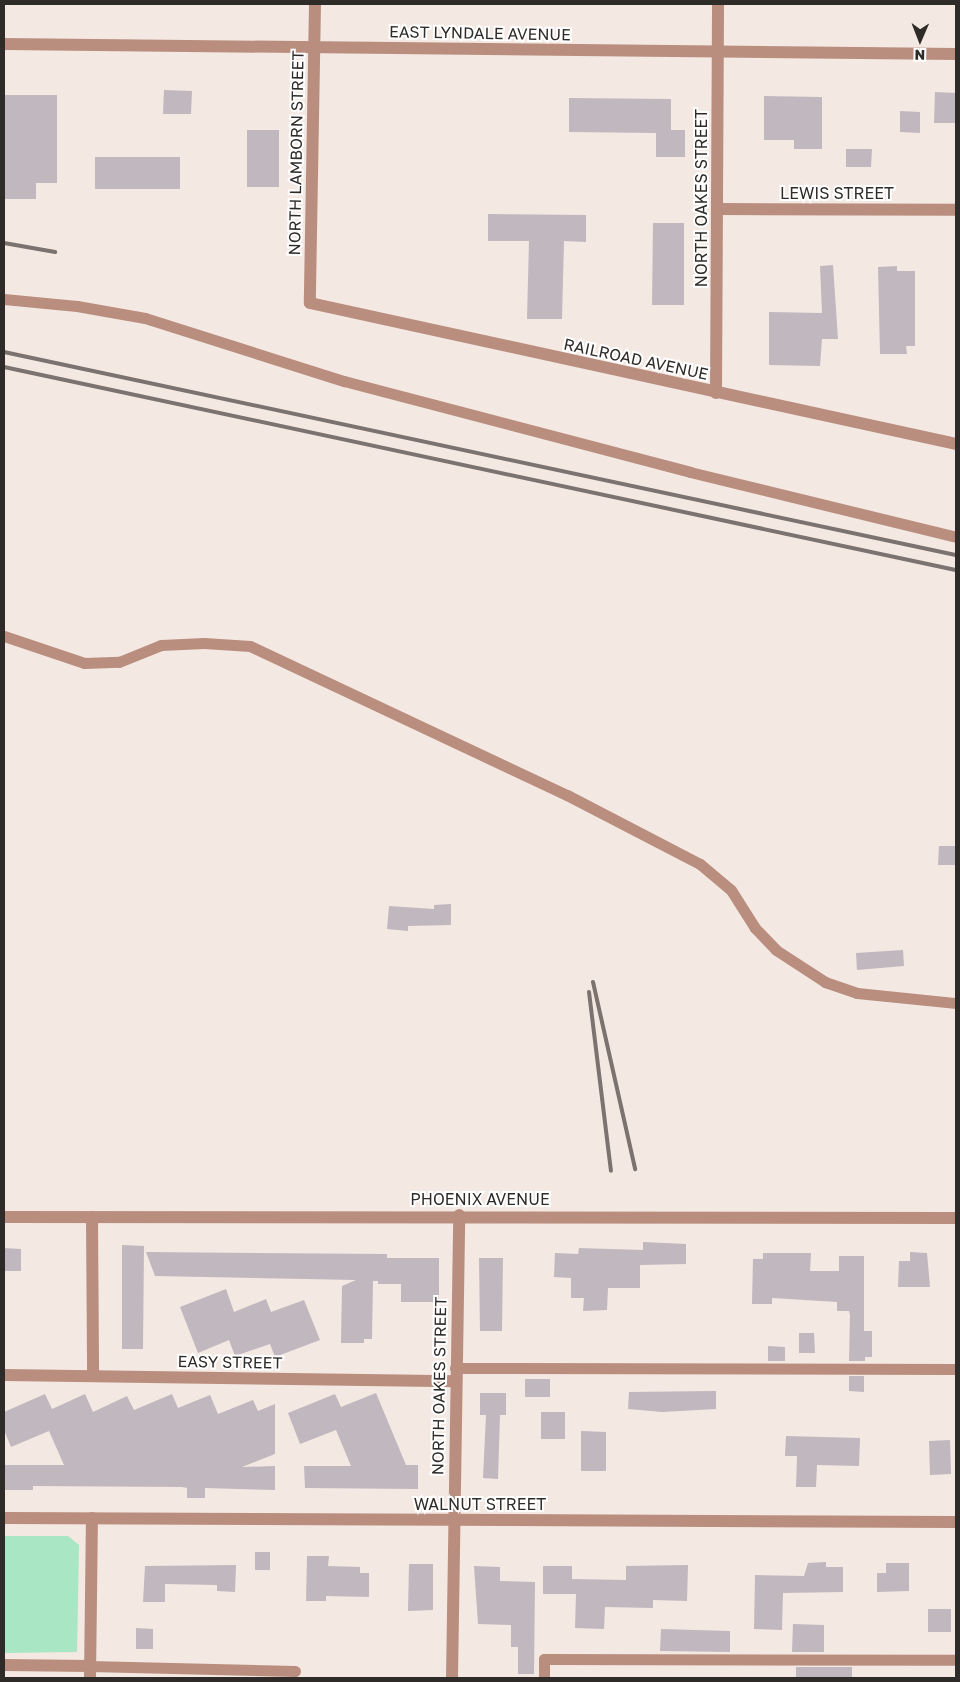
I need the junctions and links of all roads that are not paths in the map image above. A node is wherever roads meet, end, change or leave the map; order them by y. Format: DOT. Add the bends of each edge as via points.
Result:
graph roads {
  1 [pos="315,4"];
  2 [pos="718,4"];
  3 [pos="4,44"];
  4 [pos="314,47"];
  5 [pos="718,52"];
  6 [pos="956,54"];
  7 [pos="717,209"];
  8 [pos="956,210"];
  9 [pos="4,299"];
  10 [pos="310,303"];
  11 [pos="716,393"];
  12 [pos="956,444"];
  13 [pos="956,537"];
  14 [pos="4,636"];
  15 [pos="956,1003"];
  16 [pos="459,1215"];
  17 [pos="4,1217"];
  18 [pos="92,1217"];
  19 [pos="956,1218"];
  20 [pos="956,1369"];
  21 [pos="4,1374"];
  22 [pos="455,1375"];
  23 [pos="93,1376"];
  24 [pos="4,1518"];
  25 [pos="92,1518"];
  26 [pos="453,1520"];
  27 [pos="956,1522"];
  28 [pos="956,1660"];
  29 [pos="4,1665"];
  30 [pos="295,1671"];
  31 [pos="90,1672"];
  32 [pos="452,1678"];
  33 [pos="544,1678"];
  1 -- 4 [label="street, NORTH LAMBORN STREET"];
  2 -- 5 [label="street, NORTH OAKES STREET"];
  3 -- 4 [label="street, EAST LYNDALE AVENUE"];
  4 -- 5 [label="street, EAST LYNDALE AVENUE"];
  4 -- 10 [label="street, NORTH LAMBORN STREET"];
  5 -- 6 [label="street, EAST LYNDALE AVENUE"];
  5 -- 7 [label="street, NORTH OAKES STREET"];
  7 -- 8 [label="street, LEWIS STREET"];
  7 -- 11 [label="street, NORTH OAKES STREET"];
  9 -- 13 [label="lane" via="77,306 145,318 344,381 690,472"];
  10 -- 11 [label="street, RAILROAD AVENUE"];
  11 -- 12 [label="street, RAILROAD AVENUE"];
  14 -- 15 [label="lane" via="84,663 120,662 161,645 204,642 250,646 567,795 700,864 731,890 755,928 776,950 824,982 857,993"];
  16 -- 18 [label="street, PHOENIX AVENUE"];
  16 -- 19 [label="street, PHOENIX AVENUE"];
  16 -- 22 [label="street, NORTH OAKES STREET"];
  17 -- 18 [label="street, PHOENIX AVENUE"];
  18 -- 23 [label="street"];
  20 -- 22 [label="lane"];
  21 -- 23 [label="street, EASY STREET"];
  22 -- 23 [label="street, EASY STREET"];
  22 -- 26 [label="street, NORTH OAKES STREET"];
  24 -- 25 [label="street, WALNUT STREET"];
  25 -- 26 [label="street, WALNUT STREET"];
  25 -- 31 [label="street"];
  26 -- 27 [label="street, WALNUT STREET"];
  26 -- 32 [label="street, NORTH OAKES STREET"];
  28 -- 33 [label="lane" via="544,1659"];
  29 -- 31 [label="street"];
  30 -- 31 [label="lane"];
}
